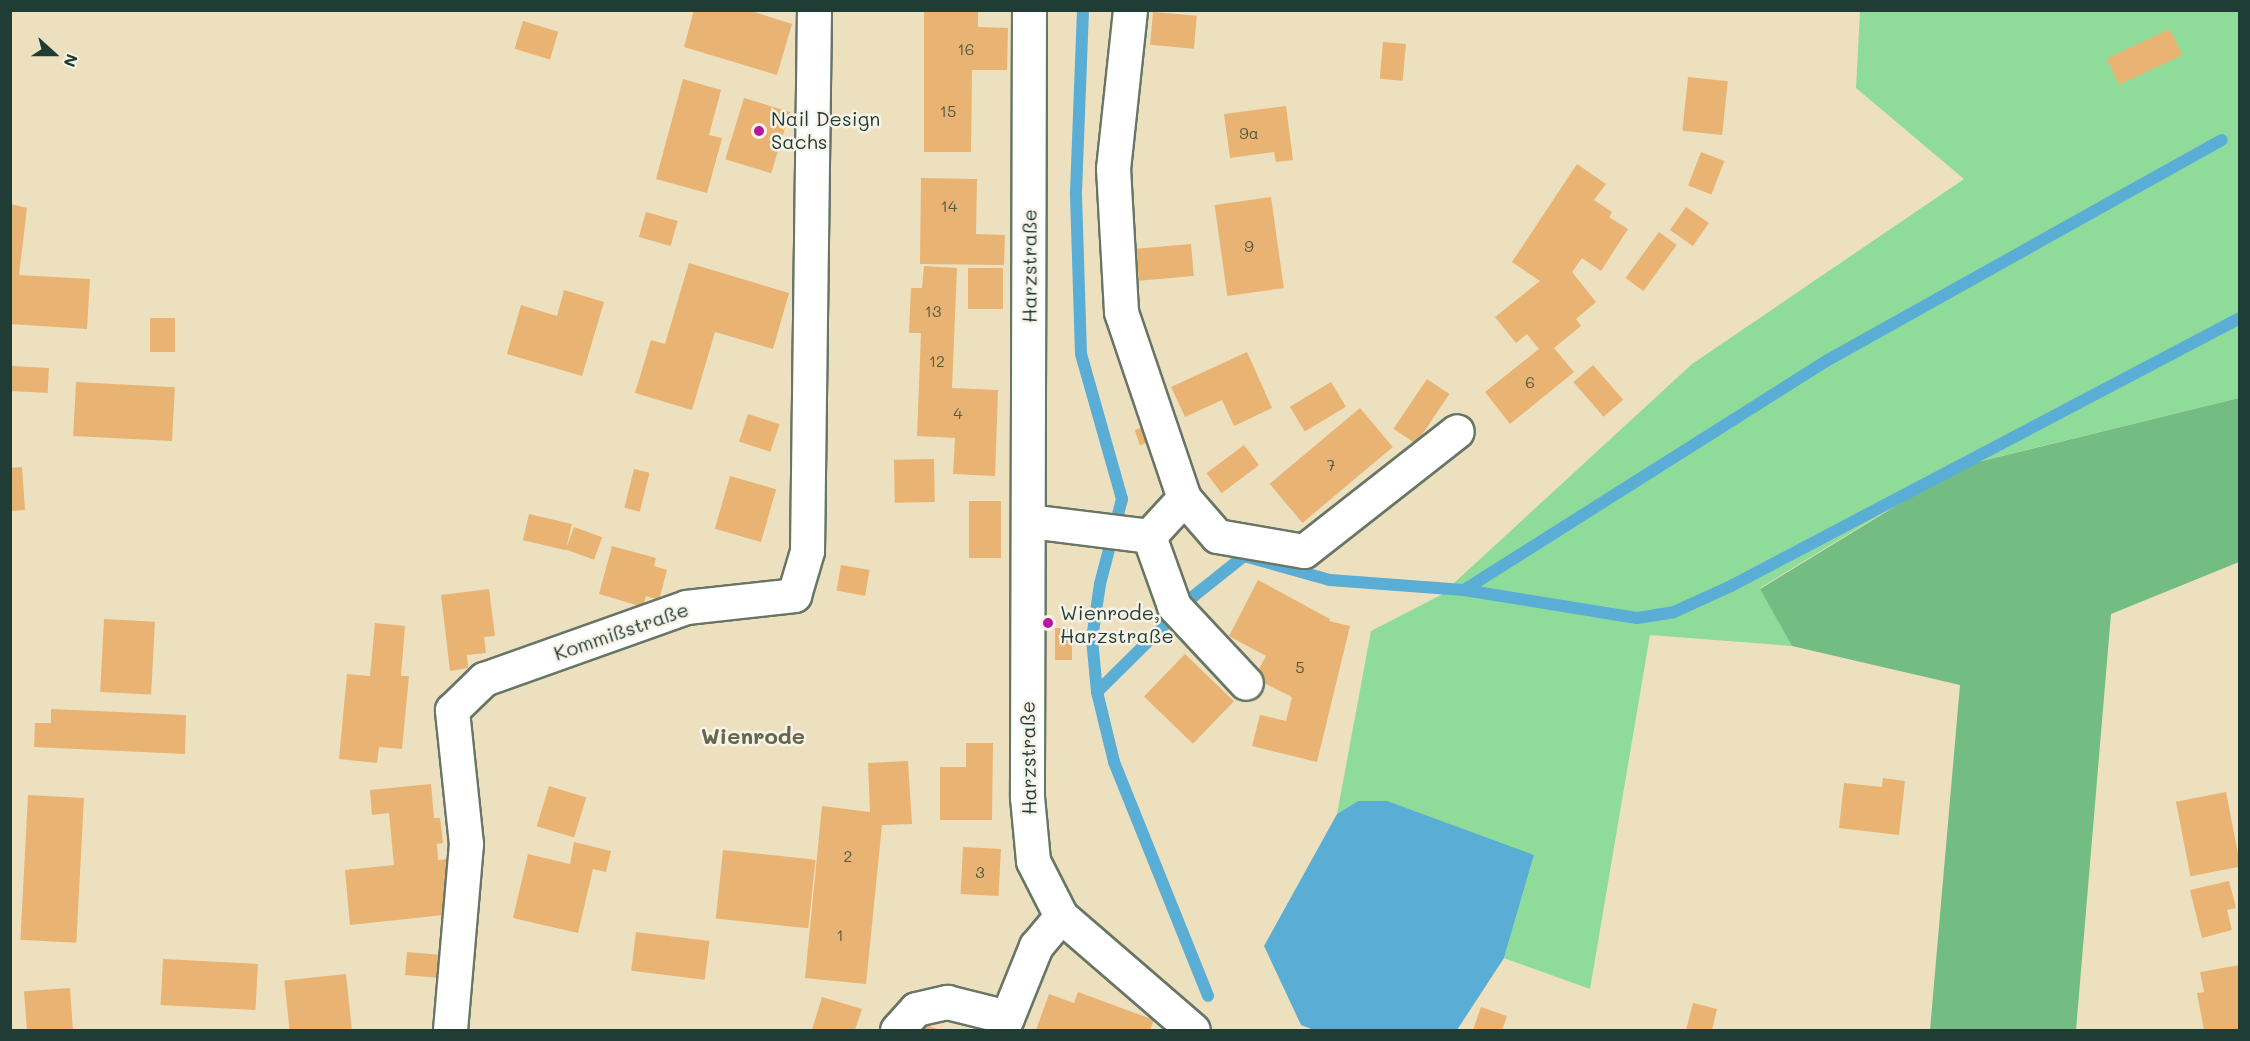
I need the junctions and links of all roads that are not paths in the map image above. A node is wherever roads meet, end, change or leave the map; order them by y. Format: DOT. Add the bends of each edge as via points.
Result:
graph roads {
  1 [pos="814,10"];
  2 [pos="1029,10"];
  3 [pos="1130,10"];
  4 [pos="1457,430"];
  5 [pos="1185,498"];
  6 [pos="1029,521"];
  7 [pos="1142,535"];
  8 [pos="1246,683"];
  9 [pos="1061,916"];
  10 [pos="1004,1024"];
  11 [pos="450,1030"];
  12 [pos="897,1030"];
  13 [pos="1193,1030"];
  1 -- 11 [label="street, Kommißstraße" via="807,551 794,595 686,607 484,679 452,710 466,844"];
  2 -- 6 [label="street, Harzstraße"];
  3 -- 5 [label="street" via="1113,168 1121,312"];
  4 -- 5 [label="street" via="1304,551 1217,536"];
  5 -- 7 [label="street"];
  6 -- 7 [label="street"];
  6 -- 9 [label="street, Harzstraße" via="1027,797 1033,861"];
  7 -- 8 [label="street" via="1182,613"];
  9 -- 10 [label="street" via="1036,946"];
  9 -- 13 [label="street"];
  10 -- 12 [label="street" via="947,1002 916,1009"];
}
